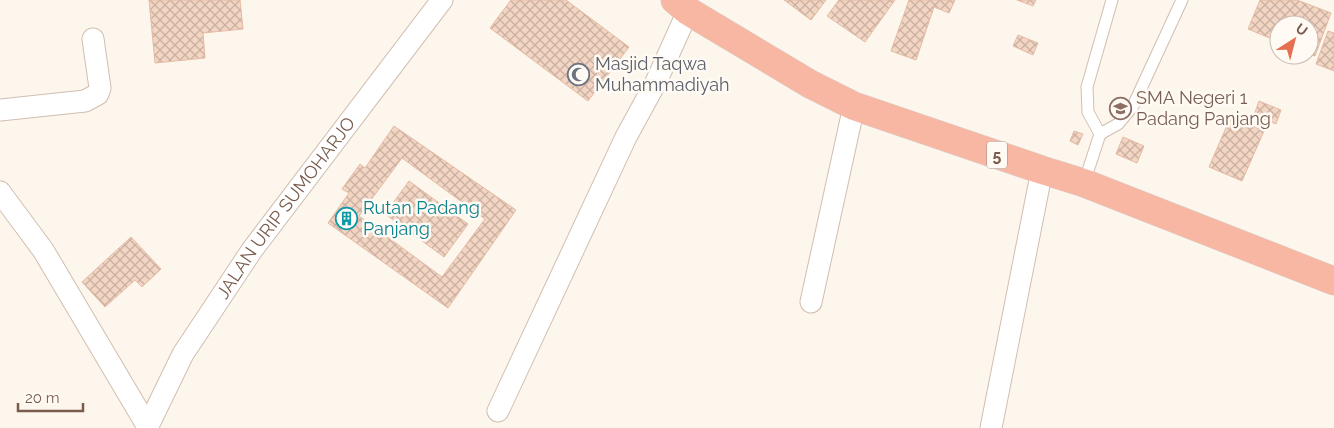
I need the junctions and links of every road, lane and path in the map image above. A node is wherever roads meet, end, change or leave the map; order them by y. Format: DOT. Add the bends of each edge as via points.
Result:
graph roads {
  1 [pos="442,0"];
  2 [pos="1112,0"];
  3 [pos="1182,0"];
  4 [pos="682,5"];
  5 [pos="93,40"];
  6 [pos="854,106"];
  7 [pos="0,110"];
  8 [pos="1100,134"];
  9 [pos="1042,170"];
  10 [pos="1084,183"];
  11 [pos="0,192"];
  12 [pos="1334,281"];
  13 [pos="811,302"];
  14 [pos="498,411"];
  15 [pos="147,427"];
  16 [pos="992,428"];
  1 -- 15 [label="street, JALAN URIP SUMOHARJO" via="252,250 183,354"];
  2 -- 8 [label="lane" via="1087,87 1088,112"];
  3 -- 8 [label="lane" via="1133,106 1118,124"];
  4 -- 6 [label="highway, 5" via="810,84"];
  4 -- 14 [label="street" via="656,82 622,146"];
  5 -- 7 [label="street" via="100,88 98,94 85,101"];
  6 -- 9 [label="highway, 5"];
  6 -- 13 [label="street"];
  8 -- 10 [label="lane"];
  9 -- 10 [label="highway, 5"];
  9 -- 16 [label="street"];
  10 -- 12 [label="highway, 5"];
  11 -- 15 [label="street" via="43,250"];
}
